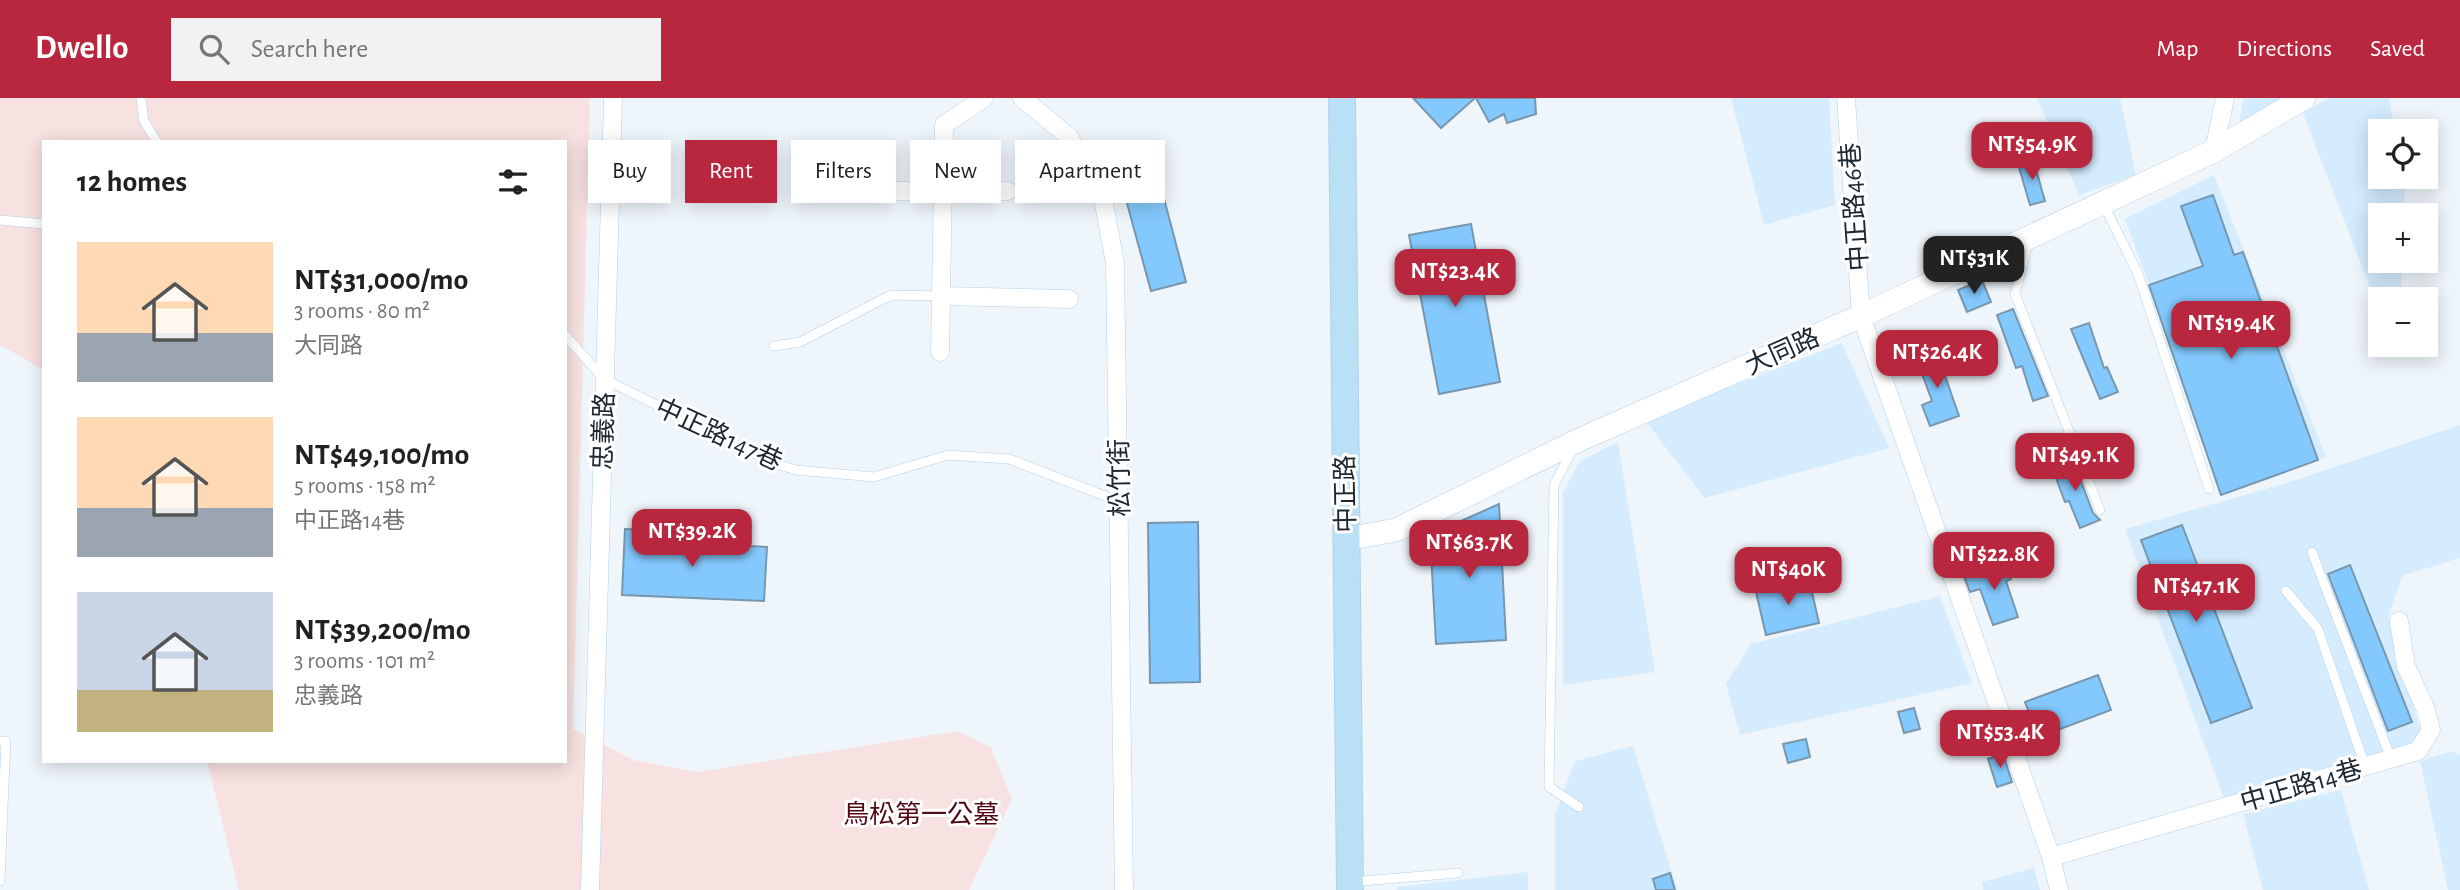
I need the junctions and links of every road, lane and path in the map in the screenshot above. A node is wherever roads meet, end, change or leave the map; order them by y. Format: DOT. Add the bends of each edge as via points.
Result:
graph roads {
  1 [pos="141,98"];
  2 [pos="613,98"];
  3 [pos="984,98"];
  4 [pos="1022,98"];
  5 [pos="1342,98"];
  6 [pos="1846,98"];
  7 [pos="2225,98"];
  8 [pos="2304,98"];
  9 [pos="156,140"];
  10 [pos="944,140"];
  11 [pos="2214,151"];
  12 [pos="1001,191"];
  13 [pos="1008,191"];
  14 [pos="942,203"];
  15 [pos="2103,203"];
  16 [pos="0,220"];
  17 [pos="42,225"];
  18 [pos="2029,238"];
  19 [pos="941,296"];
  20 [pos="1069,299"];
  21 [pos="1861,316"];
  22 [pos="567,337"];
  23 [pos="774,346"];
  24 [pos="940,352"];
  25 [pos="604,379"];
  26 [pos="1578,440"];
  27 [pos="2209,489"];
  28 [pos="1120,501"];
  29 [pos="2100,510"];
  30 [pos="1346,539"];
  31 [pos="2312,552"];
  32 [pos="2286,591"];
  33 [pos="2399,621"];
  34 [pos="0,741"];
  35 [pos="2391,759"];
  36 [pos="2365,766"];
  37 [pos="1579,807"];
  38 [pos="2,808"];
  39 [pos="2051,857"];
  40 [pos="1458,873"];
  41 [pos="0,881"];
  42 [pos="1350,886"];
  43 [pos="590,890"];
  44 [pos="1124,890"];
  45 [pos="2059,890"];
  1 -- 9 [label="lane" via="144,121"];
  2 -- 25 [label="street, 忠義路"];
  3 -- 10 [label="street" via="944,125"];
  4 -- 28 [label="street, 松竹街" via="1069,137 1102,193 1115,264"];
  5 -- 30 [label="main road, 中正路"];
  6 -- 21 [label="street, 中正路46巷"];
  7 -- 11 [label="street"];
  8 -- 11 [label="street, 大同路"];
  11 -- 15 [label="street, 大同路"];
  12 -- 13 [label="street"];
  14 -- 19 [label="street"];
  15 -- 18 [label="street, 大同路"];
  15 -- 27 [label="lane" via="2138,274"];
  16 -- 17 [label="lane"];
  18 -- 21 [label="street, 大同路"];
  18 -- 29 [label="lane" via="2015,294"];
  19 -- 20 [label="street"];
  19 -- 23 [label="lane" via="891,295 800,342"];
  19 -- 24 [label="street"];
  21 -- 26 [label="street, 大同路"];
  21 -- 39 [label="street"];
  22 -- 25 [label="lane"];
  25 -- 28 [label="lane, 中正路147巷" via="773,463 796,470 874,477 948,455 1009,458"];
  25 -- 43 [label="street, 忠義路"];
  26 -- 30 [label="street, 大同路" via="1396,530"];
  26 -- 37 [label="lane" via="1554,485 1549,787"];
  28 -- 44 [label="street, 松竹街"];
  30 -- 42 [label="main road, 中正路"];
  31 -- 35 [label="lane"];
  32 -- 36 [label="lane" via="2318,629"];
  33 -- 35 [label="street, 中正路14巷" via="2406,666 2431,730 2417,751"];
  34 -- 38 [label="lane" via="6,741"];
  35 -- 36 [label="street, 中正路14巷"];
  36 -- 39 [label="street, 中正路14巷"];
  38 -- 41 [label="lane"];
  39 -- 45 [label="street"];
  40 -- 42 [label="lane"];
}
